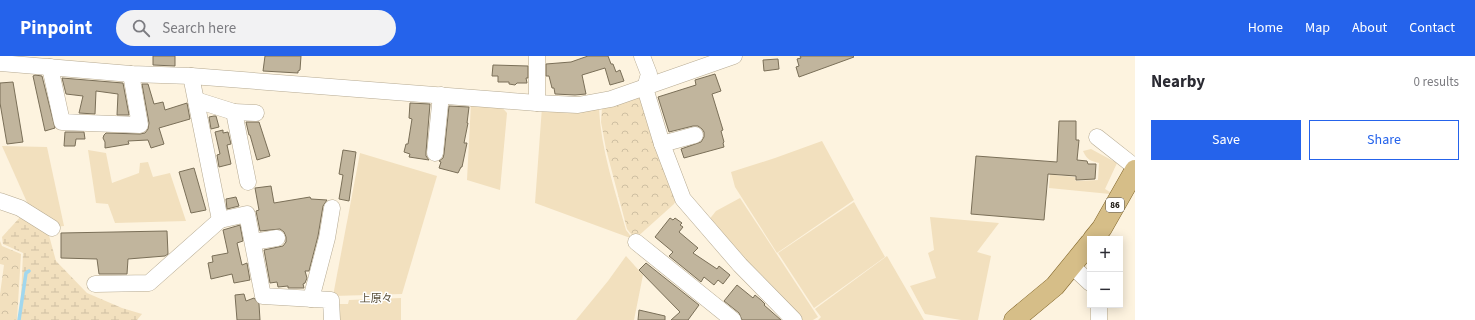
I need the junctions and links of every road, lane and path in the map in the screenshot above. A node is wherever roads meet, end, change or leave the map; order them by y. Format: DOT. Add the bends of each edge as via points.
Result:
graph roads {
  1 [pos="537,56"];
  2 [pos="642,56"];
  3 [pos="734,56"];
  4 [pos="0,63"];
  5 [pos="50,67"];
  6 [pos="131,74"];
  7 [pos="191,76"];
  8 [pos="645,88"];
  9 [pos="440,95"];
  10 [pos="196,100"];
  11 [pos="536,103"];
  12 [pos="234,112"];
  13 [pos="256,113"];
  14 [pos="695,135"];
  15 [pos="1097,137"];
  16 [pos="662,144"];
  17 [pos="435,153"];
  18 [pos="1135,168"];
  19 [pos="248,182"];
  20 [pos="0,201"];
  21 [pos="332,208"];
  22 [pos="220,220"];
  23 [pos="52,228"];
  24 [pos="1095,236"];
  25 [pos="278,238"];
  26 [pos="253,242"];
  27 [pos="636,242"];
  28 [pos="1087,247"];
  29 [pos="1072,266"];
  30 [pos="1087,281"];
  31 [pos="95,284"];
  32 [pos="311,299"];
  33 [pos="1099,308"];
  34 [pos="332,320"];
  35 [pos="733,320"];
  36 [pos="794,320"];
  37 [pos="1014,320"];
  38 [pos="1099,320"];
  1 -- 11 [label="street"];
  2 -- 8 [label="street" via="649,74"];
  3 -- 8 [label="street"];
  4 -- 5 [label="street"];
  5 -- 6 [label="street"];
  5 -- 6 [label="street" via="62,122 140,125"];
  6 -- 7 [label="street"];
  7 -- 9 [label="street"];
  7 -- 10 [label="street"];
  8 -- 11 [label="street" via="611,99 578,104"];
  8 -- 16 [label="street"];
  9 -- 11 [label="street"];
  9 -- 17 [label="street"];
  10 -- 12 [label="street"];
  10 -- 22 [label="street"];
  12 -- 13 [label="street"];
  12 -- 19 [label="street"];
  14 -- 16 [label="street"];
  15 -- 18 [label="street"];
  16 -- 36 [label="street" via="683,199 740,265"];
  18 -- 24 [label="main road, 86"];
  20 -- 23 [label="street" via="20,208"];
  21 -- 32 [label="street"];
  22 -- 26 [label="street" via="247,214"];
  22 -- 31 [label="street" via="149,283"];
  25 -- 26 [label="street"];
  26 -- 32 [label="street" via="263,296"];
  27 -- 35 [label="street"];
  28 -- 29 [label="main road"];
  29 -- 30 [label="street"];
  29 -- 37 [label="main road" via="1055,286"];
  32 -- 34 [label="street" via="331,300"];
  33 -- 38 [label="street"];
}
